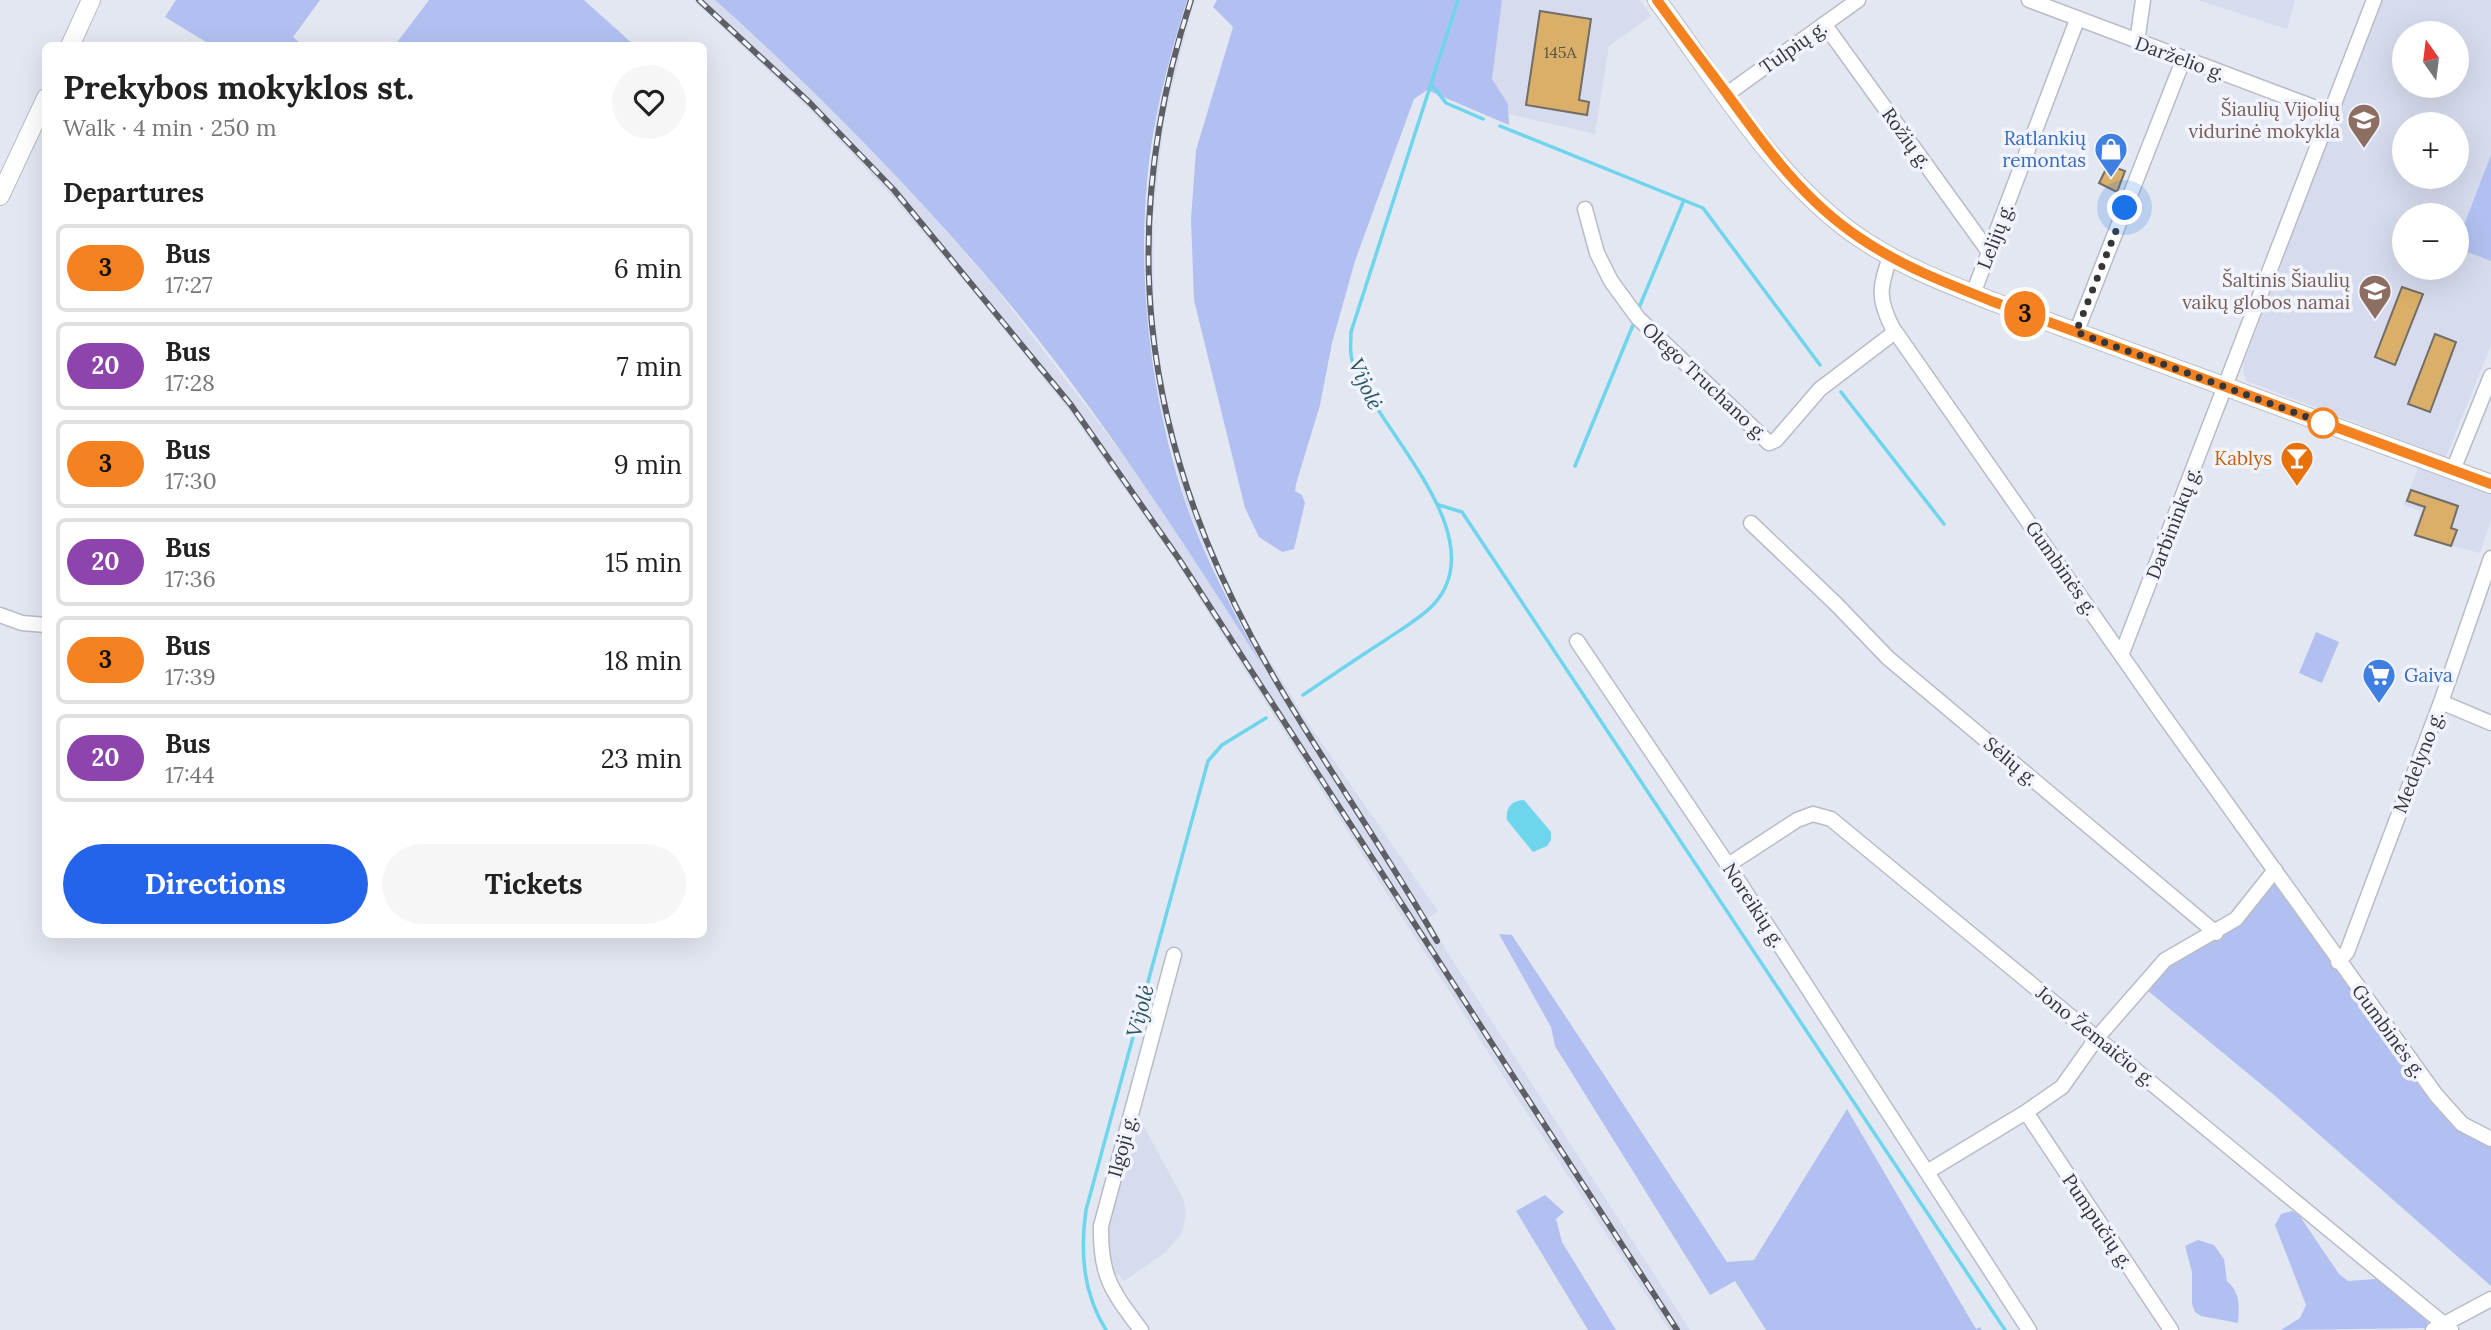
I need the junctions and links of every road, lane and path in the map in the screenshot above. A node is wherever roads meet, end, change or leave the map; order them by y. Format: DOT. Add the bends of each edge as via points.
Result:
graph roads {
  1 [pos="91,0"];
  2 [pos="1657,0"];
  3 [pos="1858,0"];
  4 [pos="2029,0"];
  5 [pos="2143,0"];
  6 [pos="2374,0"];
  7 [pos="2077,20"];
  8 [pos="1825,25"];
  9 [pos="72,42"];
  10 [pos="2137,42"];
  11 [pos="2184,58"];
  12 [pos="1727,94"];
  13 [pos="42,107"];
  14 [pos="2332,114"];
  15 [pos="0,196"];
  16 [pos="1585,208"];
  17 [pos="1989,252"];
  18 [pos="1890,257"];
  19 [pos="1973,294"];
  20 [pos="1895,332"];
  21 [pos="2076,332"];
  22 [pos="2491,376"];
  23 [pos="2225,387"];
  24 [pos="2453,470"];
  25 [pos="2491,484"];
  26 [pos="1751,523"];
  27 [pos="2491,558"];
  28 [pos="0,615"];
  29 [pos="42,625"];
  30 [pos="1577,641"];
  31 [pos="2122,653"];
  32 [pos="2441,702"];
  33 [pos="2491,723"];
  34 [pos="1728,865"];
  35 [pos="2275,870"];
  36 [pos="2216,933"];
  37 [pos="1174,955"];
  38 [pos="2339,962"];
  39 [pos="2096,1039"];
  40 [pos="2026,1112"];
  41 [pos="2491,1139"];
  42 [pos="1927,1172"];
  43 [pos="2491,1299"];
  44 [pos="2443,1328"];
  45 [pos="1141,1330"];
  46 [pos="2029,1330"];
  47 [pos="2171,1330"];
  1 -- 9 [label="main road"];
  2 -- 12 [label="main road"];
  3 -- 8 [label="street, Tulpių g."];
  4 -- 7 [label="street, Darželio g."];
  5 -- 10 [label="street"];
  6 -- 14 [label="street, Darbininkų g."];
  7 -- 10 [label="street, Darželio g."];
  7 -- 17 [label="street, Lelijų g."];
  8 -- 12 [label="street, Tulpių g."];
  8 -- 17 [label="street, Rožių g."];
  10 -- 11 [label="street, Darželio g."];
  11 -- 14 [label="street, Darželio g."];
  11 -- 21 [label="street"];
  12 -- 18 [label="main road" via="1805,193"];
  13 -- 15 [label="main road"];
  14 -- 23 [label="street, Darbininkų g."];
  16 -- 20 [label="street, Olego Truchano g." via="1597,253 1638,318 1769,443 1820,389"];
  17 -- 19 [label="street, Lelijų g."];
  18 -- 19 [label="main road"];
  18 -- 20 [label="street, Gumbinės g." via="1880,293"];
  19 -- 21 [label="main road"];
  20 -- 31 [label="street, Gumbinės g."];
  21 -- 23 [label="main road"];
  22 -- 24 [label="street"];
  23 -- 24 [label="main road"];
  23 -- 31 [label="street, Darbininkų g."];
  24 -- 25 [label="main road"];
  26 -- 36 [label="street, Sėlių g." via="1888,658"];
  27 -- 32 [label="street, Medelyno g."];
  28 -- 29 [label="street"];
  30 -- 34 [label="street, Noreikių g."];
  31 -- 35 [label="street, Gumbinės g."];
  32 -- 33 [label="street"];
  32 -- 38 [label="street, Medelyno g." via="2347,952"];
  34 -- 39 [label="street, Jono Žemaičio g." via="1797,820 1813,814 1831,819"];
  34 -- 42 [label="street, Noreikių g."];
  35 -- 36 [label="street" via="2236,919"];
  35 -- 38 [label="street, Gumbinės g."];
  36 -- 39 [label="street" via="2165,960"];
  37 -- 45 [label="street, Ilgoji g." via="1101,1226 1109,1285"];
  38 -- 41 [label="street, Gumbinės g." via="2444,1106 2462,1124"];
  39 -- 40 [label="street" via="2062,1087"];
  39 -- 44 [label="street, Jono Žemaičio g." via="2157,1085"];
  40 -- 42 [label="street"];
  40 -- 47 [label="street, Pumpučių g."];
  42 -- 46 [label="street, Noreikių g."];
  43 -- 44 [label="street"];
}
